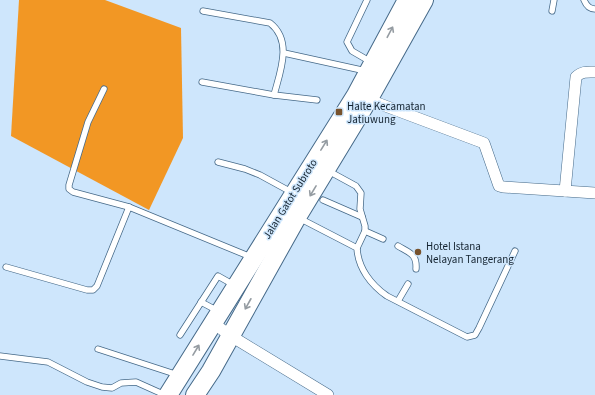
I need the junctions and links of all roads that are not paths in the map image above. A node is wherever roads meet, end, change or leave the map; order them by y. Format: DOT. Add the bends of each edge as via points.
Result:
graph roads {
  1 [pos="367,0"];
  2 [pos="424,0"];
  3 [pos="554,0"];
  4 [pos="584,0"];
  5 [pos="403,1"];
  6 [pos="595,9"];
  7 [pos="552,11"];
  8 [pos="203,12"];
  9 [pos="284,53"];
  10 [pos="374,70"];
  11 [pos="595,72"];
  12 [pos="202,82"];
  13 [pos="104,89"];
  14 [pos="274,95"];
  15 [pos="362,97"];
  16 [pos="316,100"];
  17 [pos="218,162"];
  18 [pos="334,174"];
  19 [pos="565,191"];
  20 [pos="595,193"];
  21 [pos="294,194"];
  22 [pos="323,200"];
  23 [pos="129,206"];
  24 [pos="297,216"];
  25 [pos="362,217"];
  26 [pos="365,230"];
  27 [pos="383,239"];
  28 [pos="398,246"];
  29 [pos="357,248"];
  30 [pos="515,251"];
  31 [pos="253,258"];
  32 [pos="6,267"];
  33 [pos="416,269"];
  34 [pos="408,284"];
  35 [pos="236,286"];
  36 [pos="398,301"];
  37 [pos="201,302"];
  38 [pos="216,317"];
  39 [pos="180,335"];
  40 [pos="231,336"];
  41 [pos="98,349"];
  42 [pos="0,356"];
  43 [pos="180,376"];
  44 [pos="167,395"];
  45 [pos="195,395"];
  46 [pos="328,395"];
  1 -- 10 [label="lane" via="347,42 352,51"];
  2 -- 10 [label="highway, Jalan Gatot Subroto"];
  3 -- 7 [label="lane"];
  4 -- 6 [label="lane"];
  10 -- 5 [label="highway, Jalan Gatot Subroto, one-way"];
  8 -- 9 [label="lane" via="270,23 281,35"];
  9 -- 10 [label="lane"];
  9 -- 14 [label="lane"];
  10 -- 15 [label="highway, Jalan Gatot Subroto"];
  11 -- 19 [label="street" via="583,72 576,77"];
  12 -- 14 [label="lane"];
  13 -- 23 [label="lane" via="88,122 69,189"];
  14 -- 16 [label="lane"];
  15 -- 19 [label="street" via="484,143 499,186"];
  21 -- 15 [label="highway, Jalan Gatot Subroto, one-way"];
  15 -- 24 [label="highway, Jalan Gatot Subroto, one-way"];
  17 -- 21 [label="lane" via="245,168"];
  18 -- 25 [label="lane" via="360,190"];
  19 -- 20 [label="street"];
  21 -- 31 [label="highway, Jalan Gatot Subroto"];
  22 -- 25 [label="lane"];
  23 -- 31 [label="lane"];
  23 -- 32 [label="lane" via="97,286 93,290"];
  24 -- 29 [label="lane"];
  24 -- 40 [label="highway, Jalan Gatot Subroto, one-way"];
  25 -- 26 [label="lane"];
  26 -- 27 [label="lane"];
  26 -- 29 [label="lane"];
  28 -- 33 [label="lane" via="413,255"];
  29 -- 36 [label="lane" via="368,279 376,288"];
  30 -- 36 [label="lane" via="475,335 467,336"];
  31 -- 35 [label="highway, Jalan Gatot Subroto"];
  34 -- 36 [label="lane"];
  35 -- 37 [label="lane" via="218,276"];
  35 -- 38 [label="highway, Jalan Gatot Subroto"];
  37 -- 38 [label="lane"];
  37 -- 39 [label="lane"];
  38 -- 40 [label="street"];
  43 -- 38 [label="highway, Jalan Gatot Subroto, one-way"];
  40 -- 45 [label="highway, Jalan Gatot Subroto"];
  40 -- 46 [label="street"];
  41 -- 43 [label="lane"];
  42 -- 44 [label="lane" via="48,362 86,382 102,387 112,388 121,383 136,382"];
  43 -- 44 [label="highway, Jalan Gatot Subroto"];
}
